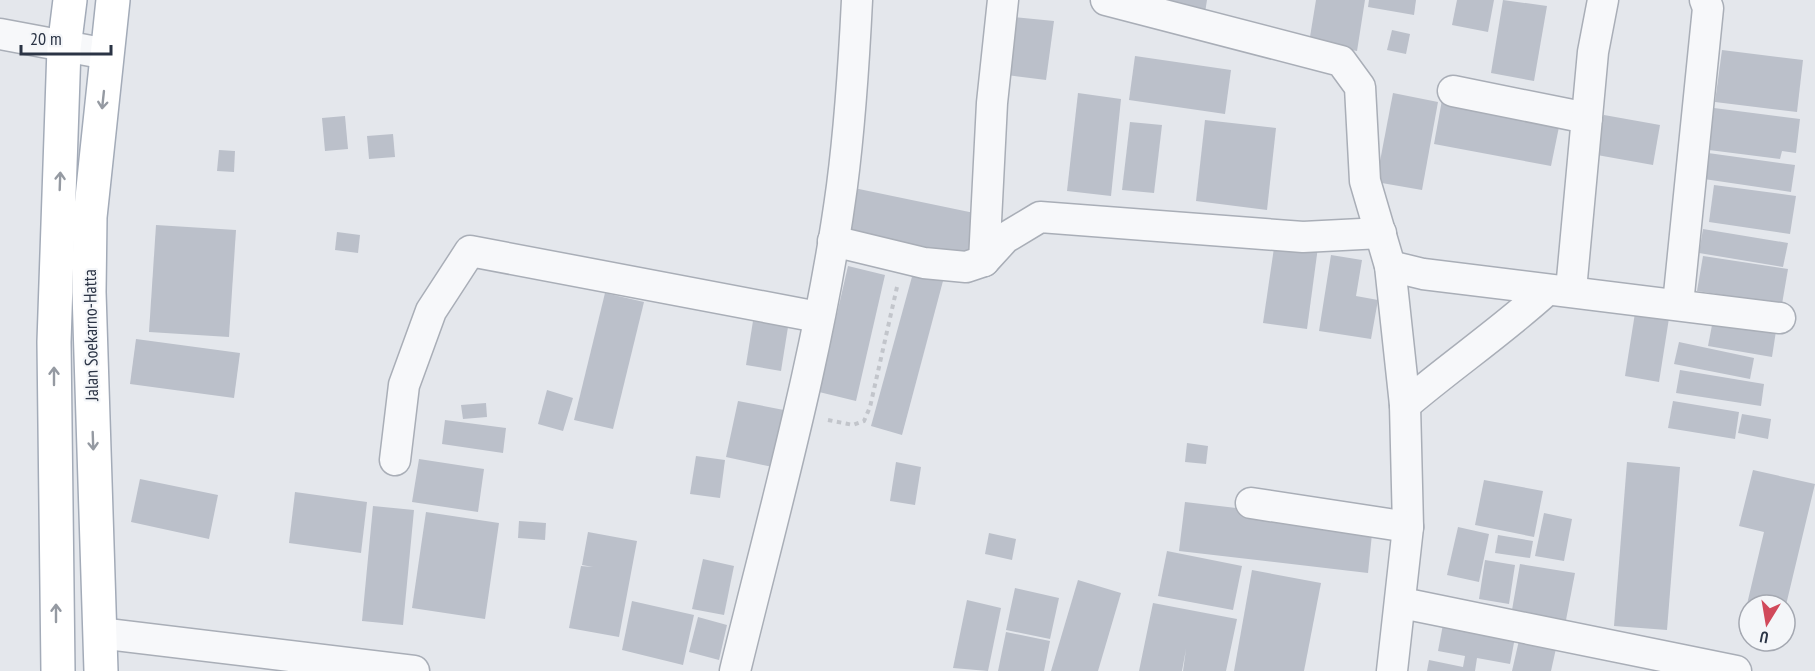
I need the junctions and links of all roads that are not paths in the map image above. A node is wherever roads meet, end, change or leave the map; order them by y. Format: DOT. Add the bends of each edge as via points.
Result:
graph roads {
  1 [pos="70,0"];
  2 [pos="113,0"];
  3 [pos="857,0"];
  4 [pos="1003,0"];
  5 [pos="1106,0"];
  6 [pos="1603,0"];
  7 [pos="1705,0"];
  8 [pos="0,34"];
  9 [pos="64,48"];
  10 [pos="107,54"];
  11 [pos="1453,91"];
  12 [pos="1587,118"];
  13 [pos="1381,233"];
  14 [pos="833,241"];
  15 [pos="984,261"];
  16 [pos="1390,266"];
  17 [pos="1559,290"];
  18 [pos="1678,304"];
  19 [pos="818,317"];
  20 [pos="1780,318"];
  21 [pos="1405,405"];
  22 [pos="395,460"];
  23 [pos="1251,503"];
  24 [pos="1408,527"];
  25 [pos="1402,603"];
  26 [pos="99,633"];
  27 [pos="58,671"];
  28 [pos="101,671"];
  29 [pos="414,671"];
  30 [pos="735,671"];
  31 [pos="1392,671"];
  32 [pos="1736,671"];
  1 -- 9 [label="main road, Jalan Soekarno-Hatta"];
  2 -- 10 [label="main road, Jalan Soekarno-Hatta"];
  3 -- 14 [label="street" via="848,132"];
  4 -- 15 [label="street" via="992,102"];
  5 -- 13 [label="street" via="1341,61 1360,87 1365,181"];
  6 -- 12 [label="street"];
  7 -- 18 [label="street" via="1708,8"];
  8 -- 9 [label="street"];
  9 -- 10 [label="street"];
  27 -- 9 [label="main road, Jalan Soekarno-Hatta, one-way" via="54,342"];
  10 -- 26 [label="main road, Jalan Soekarno-Hatta, one-way" via="90,217"];
  11 -- 12 [label="street"];
  12 -- 17 [label="street"];
  13 -- 15 [label="street" via="1303,237 1040,217 1005,238"];
  13 -- 16 [label="street"];
  14 -- 15 [label="street" via="924,263 966,267"];
  14 -- 19 [label="street"];
  16 -- 17 [label="street" via="1423,274"];
  16 -- 21 [label="street"];
  17 -- 18 [label="street"];
  17 -- 21 [label="street" via="1454,363"];
  18 -- 20 [label="street"];
  19 -- 22 [label="street" via="470,251 431,311 404,385"];
  19 -- 30 [label="street"];
  21 -- 24 [label="street"];
  23 -- 24 [label="street"];
  24 -- 25 [label="street"];
  25 -- 31 [label="street"];
  25 -- 32 [label="street"];
  26 -- 28 [label="main road, Jalan Soekarno-Hatta"];
  26 -- 29 [label="street"];
}
